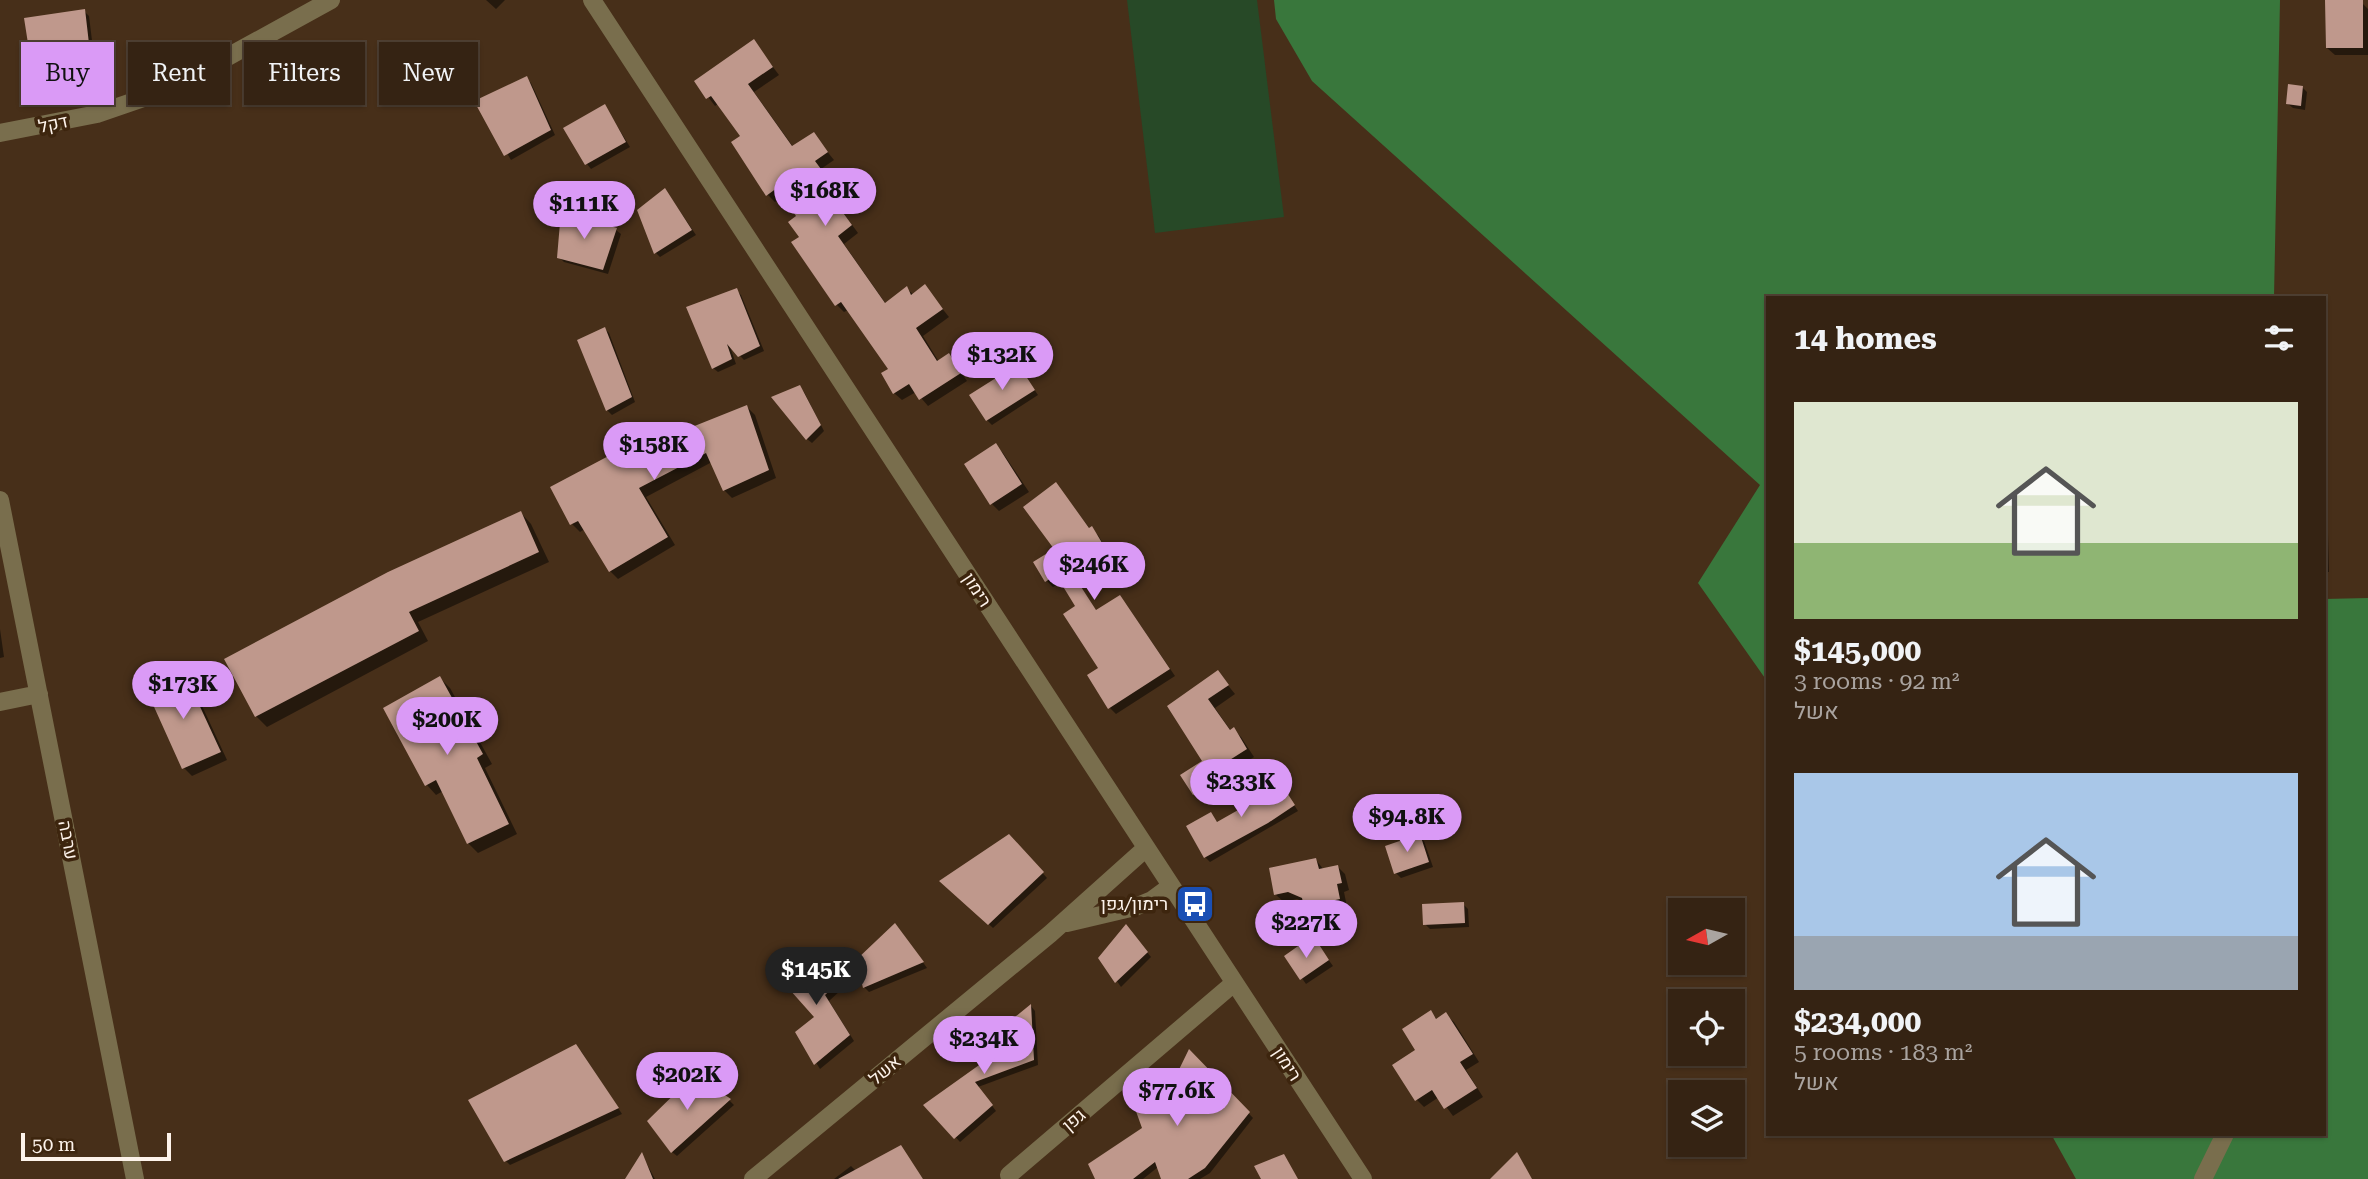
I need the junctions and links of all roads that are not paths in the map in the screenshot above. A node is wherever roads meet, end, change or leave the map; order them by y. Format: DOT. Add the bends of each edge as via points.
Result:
graph roads {
  1 [pos="331,0"];
  2 [pos="592,0"];
  3 [pos="0,133"];
  4 [pos="0,500"];
  5 [pos="39,694"];
  6 [pos="0,702"];
  7 [pos="1146,848"];
  8 [pos="1171,886"];
  9 [pos="1050,934"];
  10 [pos="1234,983"];
  11 [pos="2224,1136"];
  12 [pos="1009,1175"];
  13 [pos="135,1179"];
  14 [pos="753,1179"];
  15 [pos="1363,1179"];
  16 [pos="2203,1179"];
  1 -- 3 [label="street, דקל" via="158,93 97,114"];
  2 -- 7 [label="street, רימון"];
  4 -- 5 [label="street, ערבה"];
  5 -- 6 [label="street"];
  5 -- 13 [label="street, ערבה"];
  7 -- 8 [label="street, רימון"];
  7 -- 9 [label="street, אשל"];
  8 -- 9 [label="street, אשל" via="1135,907 1069,921"];
  8 -- 10 [label="street, רימון"];
  9 -- 14 [label="street, אשל"];
  10 -- 12 [label="street, גפן"];
  10 -- 15 [label="street, רימון"];
  11 -- 16 [label="street"];
}
